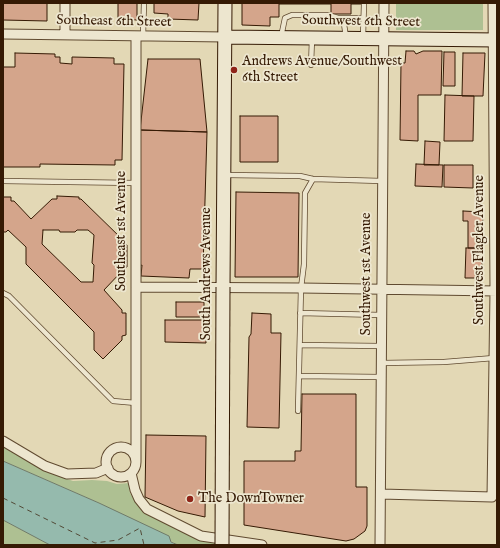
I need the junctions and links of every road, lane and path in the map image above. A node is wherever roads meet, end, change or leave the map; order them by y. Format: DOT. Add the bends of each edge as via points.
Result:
graph roads {
  1 [pos="65,3"];
  2 [pos="144,3"];
  3 [pos="225,3"];
  4 [pos="384,3"];
  5 [pos="493,3"];
  6 [pos="364,4"];
  7 [pos="338,18"];
  8 [pos="363,18"];
  9 [pos="3,34"];
  10 [pos="65,35"];
  11 [pos="139,36"];
  12 [pos="225,37"];
  13 [pos="281,38"];
  14 [pos="312,38"];
  15 [pos="346,38"];
  16 [pos="363,39"];
  17 [pos="383,39"];
  18 [pos="495,39"];
  19 [pos="311,65"];
  20 [pos="223,175"];
  21 [pos="313,179"];
  22 [pos="3,181"];
  23 [pos="382,181"];
  24 [pos="136,183"];
  25 [pos="223,287"];
  26 [pos="136,288"];
  27 [pos="301,288"];
  28 [pos="381,289"];
  29 [pos="496,291"];
  30 [pos="3,293"];
  31 [pos="300,314"];
  32 [pos="381,315"];
  33 [pos="300,345"];
  34 [pos="381,346"];
  35 [pos="494,358"];
  36 [pos="381,363"];
  37 [pos="299,376"];
  38 [pos="381,377"];
  39 [pos="136,403"];
  40 [pos="298,411"];
  41 [pos="136,427"];
  42 [pos="3,441"];
  43 [pos="121,447"];
  44 [pos="136,462"];
  45 [pos="108,468"];
  46 [pos="131,473"];
  47 [pos="381,494"];
  48 [pos="222,545"];
  49 [pos="262,545"];
  50 [pos="380,545"];
  1 -- 10 [label="street"];
  2 -- 11 [label="lane"];
  3 -- 12 [label="main road, South Andrews Avenue"];
  4 -- 17 [label="street, Southwest 1st Avenue"];
  5 -- 18 [label="street, Southwest Flagler Avenue"];
  6 -- 8 [label="lane"];
  7 -- 8 [label="lane"];
  7 -- 13 [label="lane" via="328,15 288,16 283,23"];
  7 -- 15 [label="lane" via="344,24"];
  8 -- 16 [label="lane"];
  9 -- 10 [label="street, Southeast 6th Street"];
  10 -- 11 [label="street, Southeast 6th Street"];
  11 -- 12 [label="street, Southeast 6th Street"];
  11 -- 24 [label="street, Southeast 1st Avenue"];
  12 -- 13 [label="main road, Southwest 6th Street"];
  12 -- 20 [label="main road, South Andrews Avenue"];
  13 -- 14 [label="main road, Southwest 6th Street"];
  14 -- 15 [label="main road, Southwest 6th Street"];
  14 -- 19 [label="lane"];
  15 -- 16 [label="main road, Southwest 6th Street"];
  16 -- 17 [label="main road, Southwest 6th Street"];
  17 -- 18 [label="main road, Southwest 6th Street"];
  17 -- 23 [label="street, Southwest 1st Avenue"];
  18 -- 29 [label="street, Southwest Flagler Avenue"];
  20 -- 21 [label="lane" via="300,176"];
  20 -- 25 [label="main road, South Andrews Avenue"];
  21 -- 23 [label="lane"];
  21 -- 27 [label="lane" via="305,193"];
  22 -- 24 [label="lane"];
  23 -- 28 [label="street, Southwest 1st Avenue"];
  24 -- 26 [label="street, Southeast 1st Avenue"];
  25 -- 26 [label="street"];
  25 -- 27 [label="street"];
  25 -- 48 [label="main road, South Andrews Avenue, bridge"];
  26 -- 39 [label="street, Southeast 1st Avenue"];
  27 -- 28 [label="street"];
  27 -- 31 [label="lane"];
  28 -- 29 [label="street"];
  28 -- 32 [label="street, Southwest 1st Avenue"];
  29 -- 35 [label="street, Southwest Flagler Avenue"];
  30 -- 39 [label="lane" via="9,296 113,401"];
  31 -- 32 [label="lane"];
  31 -- 33 [label="lane"];
  32 -- 34 [label="street, Southwest 1st Avenue"];
  33 -- 34 [label="lane"];
  33 -- 37 [label="lane"];
  34 -- 36 [label="street, Southwest 1st Avenue"];
  35 -- 36 [label="lane"];
  35 -- 47 [label="street, Southwest Flagler Avenue" via="492,497"];
  36 -- 38 [label="street, Southwest 1st Avenue"];
  37 -- 38 [label="lane"];
  37 -- 40 [label="lane"];
  38 -- 47 [label="street, Southwest 1st Avenue"];
  39 -- 41 [label="street, Southeast 1st Avenue"];
  41 -- 43 [label="street" via="129,442"];
  41 -- 44 [label="street, Southeast 1st Avenue"];
  42 -- 45 [label="street" via="45,466 67,474 96,473"];
  43 -- 44 [label="street" via="130,450"];
  43 -- 45 [label="street" via="109,454"];
  44 -- 46 [label="street"];
  45 -- 46 [label="street" via="118,476 123,477"];
  46 -- 49 [label="street" via="139,499 147,509 201,536"];
  47 -- 50 [label="street, Southwest 1st Avenue"];
}
